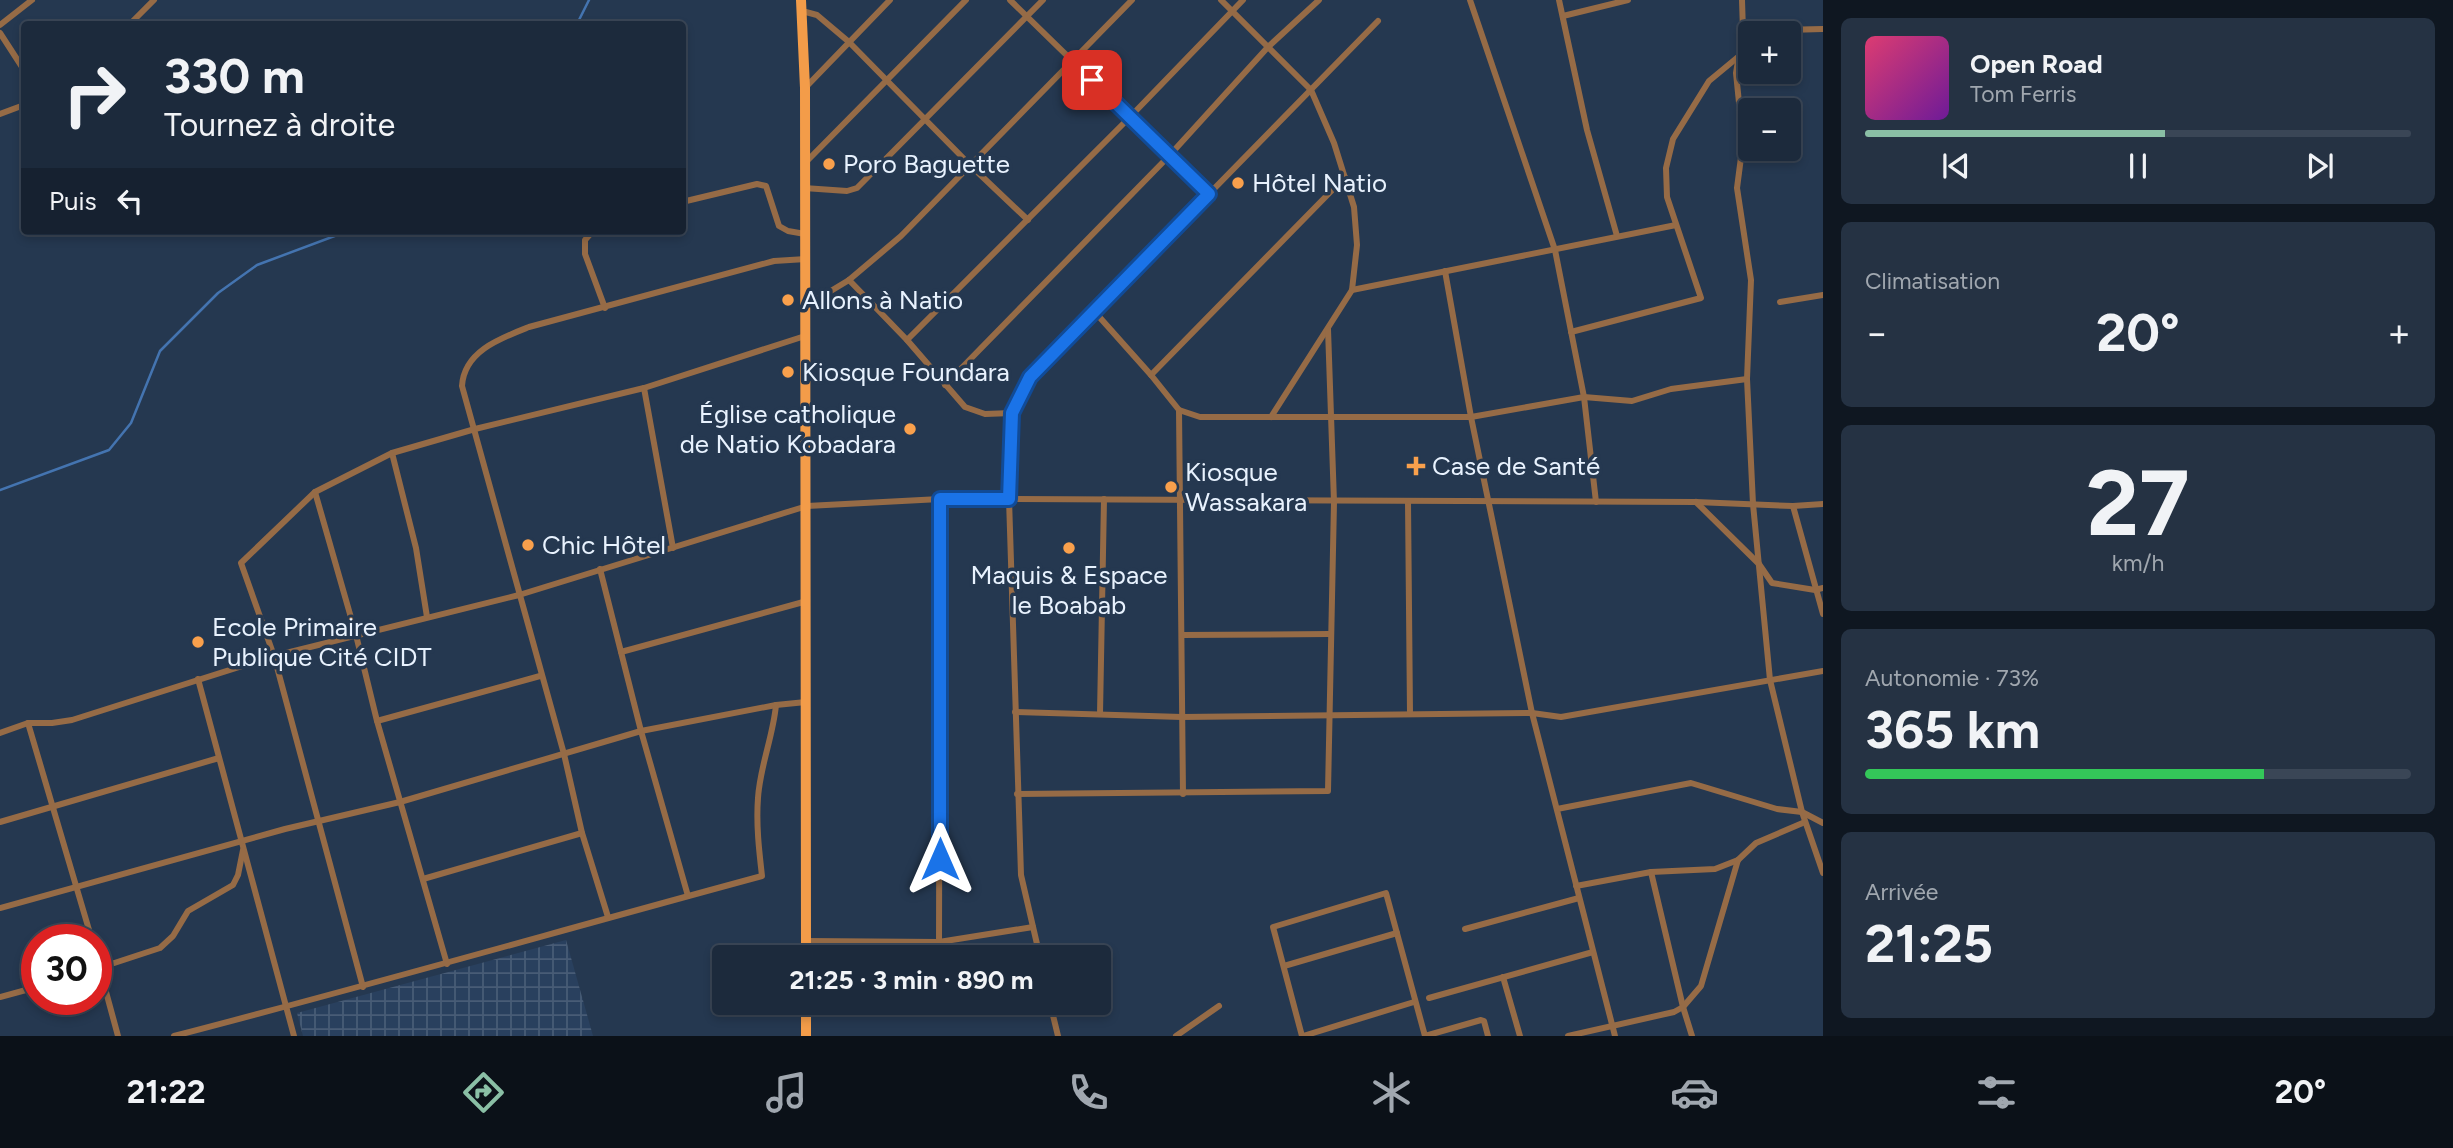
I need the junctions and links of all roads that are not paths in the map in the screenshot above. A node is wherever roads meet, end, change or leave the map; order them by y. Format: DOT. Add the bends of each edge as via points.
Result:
graph roads {
  1 [pos="32,0"];
  2 [pos="154,0"];
  3 [pos="890,0"];
  4 [pos="965,0"];
  5 [pos="1010,0"];
  6 [pos="1043,0"];
  7 [pos="1132,0"];
  8 [pos="1221,0"];
  9 [pos="1243,0"];
  10 [pos="1319,0"];
  11 [pos="1470,0"];
  12 [pos="1559,0"];
  13 [pos="1628,0"];
  14 [pos="1742,0"];
  15 [pos="802,3"];
  16 [pos="1232,11"];
  17 [pos="1563,16"];
  18 [pos="1027,17"];
  19 [pos="133,21"];
  20 [pos="1378,21"];
  21 [pos="1743,21"];
  22 [pos="0,25"];
  23 [pos="1823,29"];
  24 [pos="1801,30"];
  25 [pos="0,33"];
  26 [pos="849,42"];
  27 [pos="1268,47"];
  28 [pos="1738,57"];
  29 [pos="1073,61"];
  30 [pos="21,65"];
  31 [pos="886,81"];
  32 [pos="805,88"];
  33 [pos="1311,90"];
  34 [pos="21,106"];
  35 [pos="0,114"];
  36 [pos="1129,118"];
  37 [pos="926,119"];
  38 [pos="1169,156"];
  39 [pos="804,164"];
  40 [pos="970,165"];
  41 [pos="1345,177"];
  42 [pos="804,188"];
  43 [pos="1209,194"];
  44 [pos="686,201"];
  45 [pos="1028,220"];
  46 [pos="1676,225"];
  47 [pos="805,233"];
  48 [pos="589,235"];
  49 [pos="1617,236"];
  50 [pos="1555,250"];
  51 [pos="806,259"];
  52 [pos="1445,271"];
  53 [pos="849,280"];
  54 [pos="1352,290"];
  55 [pos="1823,295"];
  56 [pos="1780,302"];
  57 [pos="806,306"];
  58 [pos="605,308"];
  59 [pos="1094,311"];
  60 [pos="1328,329"];
  61 [pos="1571,332"];
  62 [pos="805,336"];
  63 [pos="907,340"];
  64 [pos="1152,375"];
  65 [pos="1747,379"];
  66 [pos="945,385"];
  67 [pos="644,388"];
  68 [pos="1584,397"];
  69 [pos="1179,410"];
  70 [pos="1012,413"];
  71 [pos="1271,417"];
  72 [pos="1330,417"];
  73 [pos="1471,417"];
  74 [pos="475,429"];
  75 [pos="392,453"];
  76 [pos="314,492"];
  77 [pos="940,499"];
  78 [pos="1009,499"];
  79 [pos="1104,499"];
  80 [pos="1178,500"];
  81 [pos="1334,502"];
  82 [pos="1408,502"];
  83 [pos="1489,502"];
  84 [pos="1596,502"];
  85 [pos="1696,502"];
  86 [pos="1753,504"];
  87 [pos="1823,504"];
  88 [pos="807,506"];
  89 [pos="1793,506"];
  90 [pos="673,548"];
  91 [pos="1759,564"];
  92 [pos="600,569"];
  93 [pos="1819,589"];
  94 [pos="519,595"];
  95 [pos="807,601"];
  96 [pos="1823,614"];
  97 [pos="427,617"];
  98 [pos="1329,634"];
  99 [pos="356,635"];
  100 [pos="1182,635"];
  101 [pos="621,652"];
  102 [pos="274,656"];
  103 [pos="1823,671"];
  104 [pos="540,676"];
  105 [pos="198,679"];
  106 [pos="1770,680"];
  107 [pos="806,702"];
  108 [pos="776,705"];
  109 [pos="1015,712"];
  110 [pos="1410,713"];
  111 [pos="1532,713"];
  112 [pos="1100,714"];
  113 [pos="1329,714"];
  114 [pos="1182,717"];
  115 [pos="377,721"];
  116 [pos="28,723"];
  117 [pos="641,731"];
  118 [pos="0,733"];
  119 [pos="564,754"];
  120 [pos="219,758"];
  121 [pos="1017,794"];
  122 [pos="1183,794"];
  123 [pos="400,802"];
  124 [pos="54,807"];
  125 [pos="1557,809"];
  126 [pos="1802,812"];
  127 [pos="318,821"];
  128 [pos="0,822"];
  129 [pos="1805,822"];
  130 [pos="1823,823"];
  131 [pos="582,833"];
  132 [pos="242,845"];
  133 [pos="1738,860"];
  134 [pos="1651,872"];
  135 [pos="1823,873"];
  136 [pos="423,879"];
  137 [pos="77,886"];
  138 [pos="1576,886"];
  139 [pos="688,896"];
  140 [pos="1579,898"];
  141 [pos="0,908"];
  142 [pos="608,917"];
  143 [pos="88,924"];
  144 [pos="1033,927"];
  145 [pos="1465,929"];
  146 [pos="1397,933"];
  147 [pos="806,941"];
  148 [pos="940,942"];
  149 [pos="806,945"];
  150 [pos="1037,945"];
  151 [pos="1593,952"];
  152 [pos="112,963"];
  153 [pos="447,964"];
  154 [pos="1284,966"];
  155 [pos="1503,977"];
  156 [pos="363,987"];
  157 [pos="21,991"];
  158 [pos="0,997"];
  159 [pos="1429,998"];
  160 [pos="1414,1002"];
  161 [pos="1219,1006"];
  162 [pos="286,1007"];
  163 [pos="1683,1007"];
  164 [pos="112,1015"];
  165 [pos="806,1015"];
  166 [pos="1054,1015"];
  167 [pos="1612,1025"];
  168 [pos="118,1036"];
  169 [pos="174,1036"];
  170 [pos="294,1036"];
  171 [pos="806,1036"];
  172 [pos="1058,1036"];
  173 [pos="1176,1036"];
  174 [pos="1302,1036"];
  175 [pos="1488,1036"];
  176 [pos="1520,1036"];
  177 [pos="1568,1036"];
  178 [pos="1615,1036"];
  179 [pos="1692,1036"];
  1 -- 22 [label="street"];
  2 -- 19 [label="street"];
  3 -- 26 [label="street"];
  4 -- 31 [label="street"];
  5 -- 18 [label="street"];
  6 -- 18 [label="street"];
  7 -- 29 [label="street"];
  8 -- 16 [label="street"];
  9 -- 16 [label="street"];
  10 -- 27 [label="street"];
  11 -- 50 [label="street"];
  12 -- 17 [label="street"];
  13 -- 17 [label="street"];
  14 -- 21 [label="street"];
  15 -- 26 [label="street"];
  15 -- 32 [label="main road"];
  16 -- 27 [label="street"];
  16 -- 36 [label="street"];
  17 -- 49 [label="street" via="1587,130"];
  18 -- 29 [label="street"];
  18 -- 37 [label="street"];
  20 -- 33 [label="street"];
  23 -- 24 [label="street"];
  25 -- 30 [label="street"];
  26 -- 31 [label="street"];
  26 -- 32 [label="street"];
  27 -- 33 [label="street"];
  27 -- 38 [label="street"];
  28 -- 46 [label="street" via="1709,82 1673,139 1666,168 1667,197"];
  28 -- 65 [label="street" via="1743,142 1737,188 1751,280"];
  29 -- 36 [label="street"];
  29 -- 40 [label="street"];
  31 -- 37 [label="street"];
  31 -- 39 [label="street"];
  32 -- 39 [label="main road"];
  33 -- 41 [label="street"];
  33 -- 43 [label="street"];
  34 -- 35 [label="street"];
  36 -- 38 [label="street"];
  36 -- 45 [label="street"];
  37 -- 40 [label="street"];
  37 -- 42 [label="street" via="857,188"];
  38 -- 43 [label="street"];
  38 -- 66 [label="street"];
  39 -- 42 [label="main road"];
  40 -- 45 [label="street"];
  40 -- 53 [label="street" via="901,236"];
  41 -- 54 [label="street" via="1354,207 1357,245"];
  41 -- 64 [label="street"];
  42 -- 47 [label="main road"];
  43 -- 59 [label="street"];
  44 -- 47 [label="street" via="757,184 766,186 779,226"];
  45 -- 63 [label="street"];
  46 -- 49 [label="street"];
  46 -- 61 [label="street" via="1701,298"];
  47 -- 51 [label="main road"];
  48 -- 58 [label="street" via="584,240 584,254"];
  49 -- 50 [label="street"];
  50 -- 52 [label="street"];
  50 -- 61 [label="street"];
  51 -- 57 [label="main road"];
  51 -- 58 [label="street" via="774,261"];
  52 -- 54 [label="street"];
  52 -- 73 [label="street"];
  53 -- 57 [label="street"];
  53 -- 63 [label="street"];
  54 -- 60 [label="street"];
  55 -- 56 [label="street"];
  57 -- 62 [label="main road"];
  58 -- 74 [label="street" via="529,327 494,341 478,354 462,374 461,386"];
  59 -- 64 [label="street"];
  59 -- 70 [label="street" via="1030,377"];
  60 -- 71 [label="street"];
  60 -- 72 [label="street"];
  61 -- 68 [label="street"];
  62 -- 67 [label="street"];
  62 -- 88 [label="main road"];
  63 -- 66 [label="street"];
  64 -- 69 [label="street"];
  65 -- 68 [label="street" via="1671,389 1632,401"];
  65 -- 86 [label="street"];
  66 -- 70 [label="street" via="965,407 985,414"];
  67 -- 74 [label="street"];
  67 -- 90 [label="street"];
  68 -- 73 [label="street"];
  68 -- 84 [label="street"];
  69 -- 71 [label="street" via="1200,417"];
  69 -- 80 [label="street"];
  70 -- 78 [label="street"];
  71 -- 72 [label="street"];
  72 -- 73 [label="street"];
  72 -- 81 [label="street"];
  73 -- 83 [label="street"];
  74 -- 75 [label="street"];
  74 -- 94 [label="street"];
  75 -- 76 [label="street"];
  75 -- 97 [label="street" via="416,548"];
  76 -- 99 [label="street"];
  76 -- 102 [label="street" via="241,563"];
  77 -- 78 [label="street"];
  77 -- 88 [label="street"];
  77 -- 148 [label="street"];
  78 -- 79 [label="street"];
  78 -- 109 [label="street"];
  79 -- 80 [label="street"];
  79 -- 112 [label="street"];
  80 -- 81 [label="street"];
  80 -- 100 [label="street"];
  81 -- 82 [label="street"];
  81 -- 98 [label="street"];
  82 -- 83 [label="street"];
  82 -- 110 [label="street"];
  83 -- 84 [label="street"];
  83 -- 111 [label="street"];
  84 -- 85 [label="street"];
  85 -- 86 [label="street"];
  85 -- 91 [label="street"];
  86 -- 89 [label="street"];
  86 -- 91 [label="street"];
  87 -- 89 [label="street"];
  88 -- 90 [label="street"];
  88 -- 95 [label="main road"];
  89 -- 93 [label="street"];
  90 -- 92 [label="street"];
  91 -- 93 [label="street" via="1772,583"];
  91 -- 106 [label="street"];
  92 -- 94 [label="street"];
  92 -- 101 [label="street"];
  93 -- 96 [label="street"];
  94 -- 97 [label="street"];
  94 -- 104 [label="street"];
  95 -- 101 [label="street"];
  95 -- 107 [label="main road"];
  97 -- 99 [label="street"];
  98 -- 100 [label="street"];
  98 -- 113 [label="street"];
  99 -- 102 [label="street"];
  99 -- 115 [label="street"];
  100 -- 114 [label="street"];
  101 -- 117 [label="street"];
  102 -- 105 [label="street"];
  102 -- 127 [label="street"];
  103 -- 106 [label="street"];
  104 -- 115 [label="street"];
  104 -- 119 [label="street"];
  105 -- 116 [label="street" via="72,720"];
  105 -- 120 [label="street"];
  106 -- 111 [label="street" via="1561,717"];
  106 -- 126 [label="street"];
  107 -- 108 [label="street"];
  107 -- 147 [label="main road"];
  108 -- 117 [label="street"];
  108 -- 139 [label="street" via="758,797 762,876"];
  109 -- 112 [label="street"];
  109 -- 121 [label="street"];
  110 -- 111 [label="street"];
  110 -- 113 [label="street"];
  111 -- 125 [label="street"];
  112 -- 114 [label="street"];
  113 -- 114 [label="street"];
  113 -- 122 [label="street" via="1328,791"];
  114 -- 122 [label="street"];
  115 -- 123 [label="street"];
  116 -- 118 [label="street"];
  116 -- 124 [label="street"];
  117 -- 119 [label="street"];
  117 -- 139 [label="street"];
  119 -- 123 [label="street"];
  119 -- 131 [label="street"];
  120 -- 124 [label="street"];
  120 -- 132 [label="street"];
  121 -- 122 [label="street"];
  121 -- 144 [label="street" via="1021,875"];
  123 -- 127 [label="street"];
  123 -- 136 [label="street"];
  124 -- 128 [label="street"];
  124 -- 137 [label="street"];
  125 -- 126 [label="street" via="1691,783"];
  125 -- 138 [label="street"];
  126 -- 129 [label="street"];
  126 -- 130 [label="street"];
  127 -- 132 [label="street"];
  127 -- 156 [label="street"];
  129 -- 133 [label="street" via="1756,843"];
  129 -- 135 [label="street"];
  131 -- 136 [label="street"];
  131 -- 142 [label="street"];
  132 -- 137 [label="street"];
  132 -- 152 [label="street" via="233,885 188,911 160,948"];
  132 -- 162 [label="street"];
  133 -- 134 [label="street" via="1715,869"];
  133 -- 163 [label="street" via="1701,986"];
  134 -- 138 [label="street"];
  134 -- 163 [label="street"];
  136 -- 153 [label="street"];
  137 -- 141 [label="street"];
  137 -- 143 [label="street"];
  138 -- 140 [label="street"];
  139 -- 142 [label="street"];
  140 -- 145 [label="street"];
  140 -- 151 [label="street"];
  142 -- 153 [label="street"];
  144 -- 148 [label="street"];
  144 -- 150 [label="street"];
  146 -- 154 [label="street"];
  146 -- 154 [label="street" via="1386,893 1273,927"];
  146 -- 160 [label="street"];
  147 -- 148 [label="street"];
  147 -- 149 [label="main road"];
  151 -- 155 [label="street"];
  151 -- 167 [label="street"];
  153 -- 156 [label="street"];
  154 -- 174 [label="street"];
  155 -- 159 [label="street"];
  155 -- 176 [label="street"];
  156 -- 162 [label="street"];
  157 -- 158 [label="street"];
  160 -- 174 [label="street"];
  160 -- 175 [label="street" via="1425,1036 1481,1020"];
  161 -- 173 [label="street"];
  162 -- 169 [label="street"];
  162 -- 170 [label="street"];
  163 -- 167 [label="street"];
  163 -- 179 [label="street"];
  164 -- 168 [label="street"];
  165 -- 171 [label="main road"];
  166 -- 172 [label="street"];
  167 -- 177 [label="street"];
  167 -- 178 [label="street"];
}
